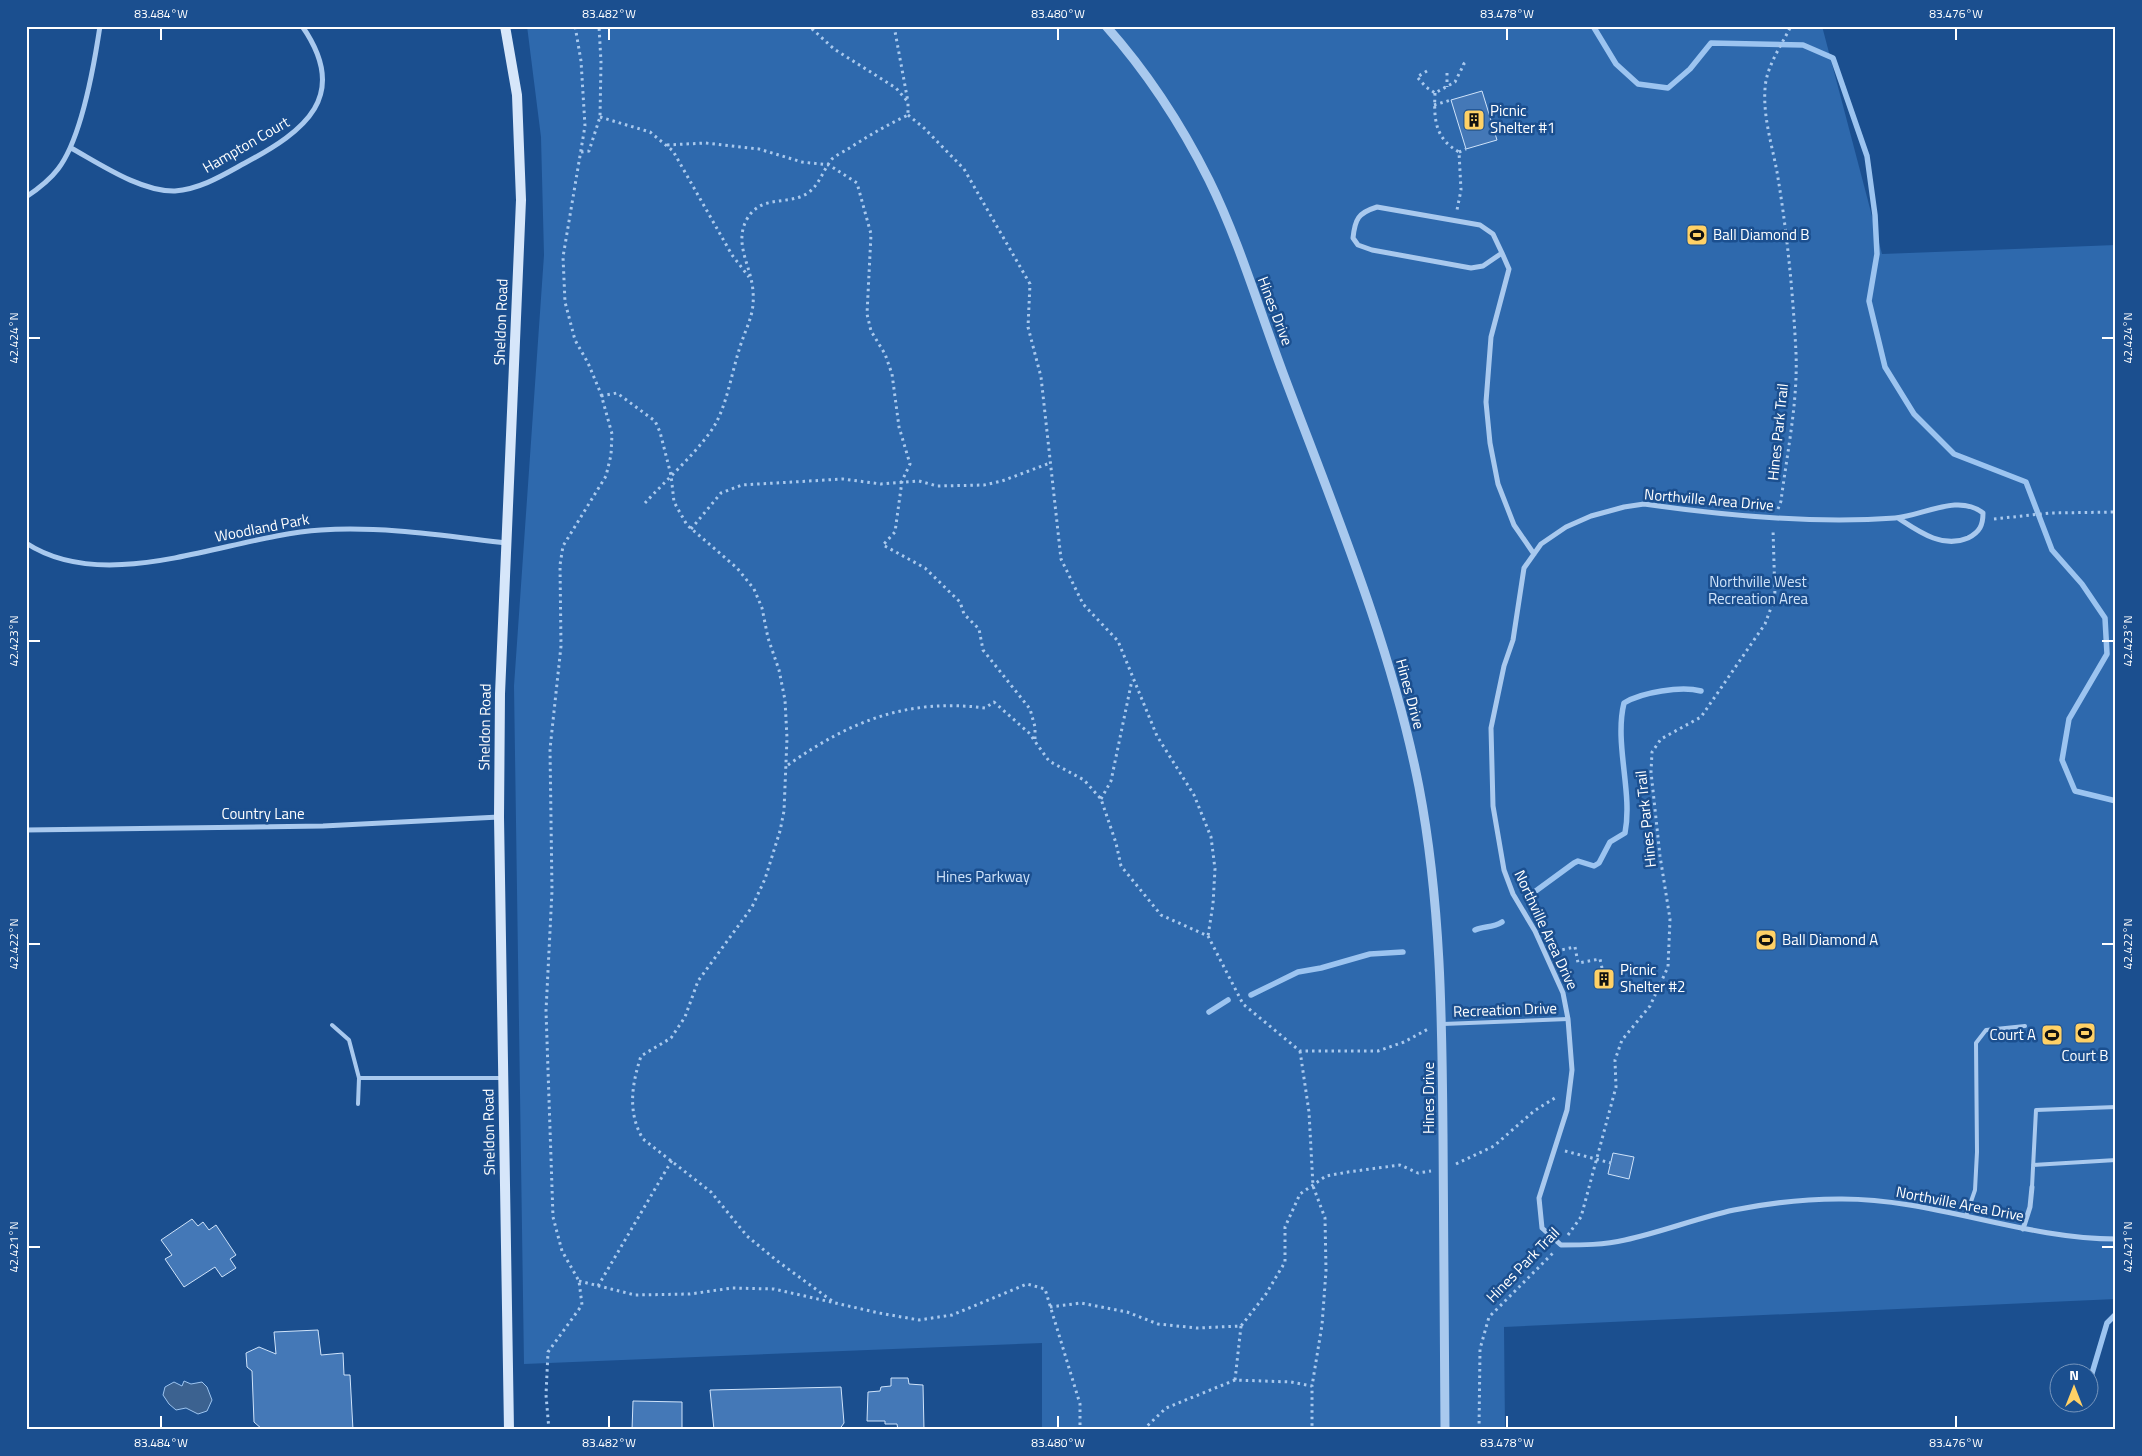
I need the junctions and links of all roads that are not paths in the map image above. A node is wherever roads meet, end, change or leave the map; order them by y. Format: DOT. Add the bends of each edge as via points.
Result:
graph roads {
  1 [pos="100,26"];
  2 [pos="302,26"];
  3 [pos="505,26"];
  4 [pos="1106,26"];
  5 [pos="71,148"];
  6 [pos="26,197"];
  7 [pos="1502,253"];
  8 [pos="1898,518"];
  9 [pos="506,542"];
  10 [pos="26,543"];
  11 [pos="1534,554"];
  12 [pos="499,817"];
  13 [pos="26,830"];
  14 [pos="1568,1019"];
  15 [pos="1442,1024"];
  16 [pos="332,1025"];
  17 [pos="2025,1026"];
  18 [pos="359,1078"];
  19 [pos="503,1078"];
  20 [pos="358,1104"];
  21 [pos="2116,1107"];
  22 [pos="2116,1160"];
  23 [pos="2033,1165"];
  24 [pos="2032,1187"];
  25 [pos="1966,1216"];
  26 [pos="2023,1230"];
  27 [pos="2116,1240"];
  28 [pos="509,1430"];
  29 [pos="1445,1430"];
  1 -- 5 [label="street"];
  2 -- 5 [label="street, Hampton Court" via="314,44 321,64 322,88 311,115 290,137 212,181 192,188 162,190 126,178"];
  3 -- 9 [label="main road, Sheldon Road" via="517,95 521,200"];
  4 -- 15 [label="street, Hines Drive" via="1142,68 1210,182 1381,640 1400,704 1429,848 1439,943"];
  5 -- 6 [label="street" via="42,187"];
  7 -- 7 [label="street" via="1483,266 1471,268 1372,250 1358,245 1352,238 1354,224 1363,211 1377,207 1480,224 1493,234"];
  7 -- 11 [label="street" via="1509,269 1489,355 1486,402 1490,444 1498,484 1514,525"];
  8 -- 8 [label="street, Northville Area Drive" via="1932,538 1953,542 1975,534 1983,524 1983,513 1976,507 1957,505"];
  8 -- 11 [label="street, Northville Area Drive" via="1774,519 1644,504 1591,516 1566,527 1541,544"];
  9 -- 10 [label="street, Woodland Park" via="386,530 322,530 282,534 121,565 57,557"];
  9 -- 12 [label="main road, Sheldon Road"];
  11 -- 14 [label="street, Northville Area Drive" via="1524,568 1513,640 1491,728 1493,806 1504,870 1564,993"];
  12 -- 13 [label="street, Country Lane" via="323,826"];
  12 -- 19 [label="main road, Sheldon Road"];
  14 -- 15 [label="lane, Recreation Drive"];
  14 -- 25 [label="street, Northville Area Drive" via="1572,1070 1567,1110 1538,1198 1542,1228 1561,1246 1624,1241 1734,1210 1792,1200 1842,1198"];
  15 -- 29 [label="street, Hines Drive"];
  16 -- 18 [label="lane" via="349,1040"];
  17 -- 25 [label="lane" via="1986,1030 1976,1044 1975,1190"];
  18 -- 19 [label="lane"];
  18 -- 20 [label="lane"];
  19 -- 28 [label="main road, Sheldon Road"];
  21 -- 23 [label="lane" via="2036,1110"];
  22 -- 23 [label="lane"];
  23 -- 24 [label="lane"];
  24 -- 26 [label="street"];
  25 -- 26 [label="street, Northville Area Drive"];
  26 -- 27 [label="street, Northville Area Drive"];
}
